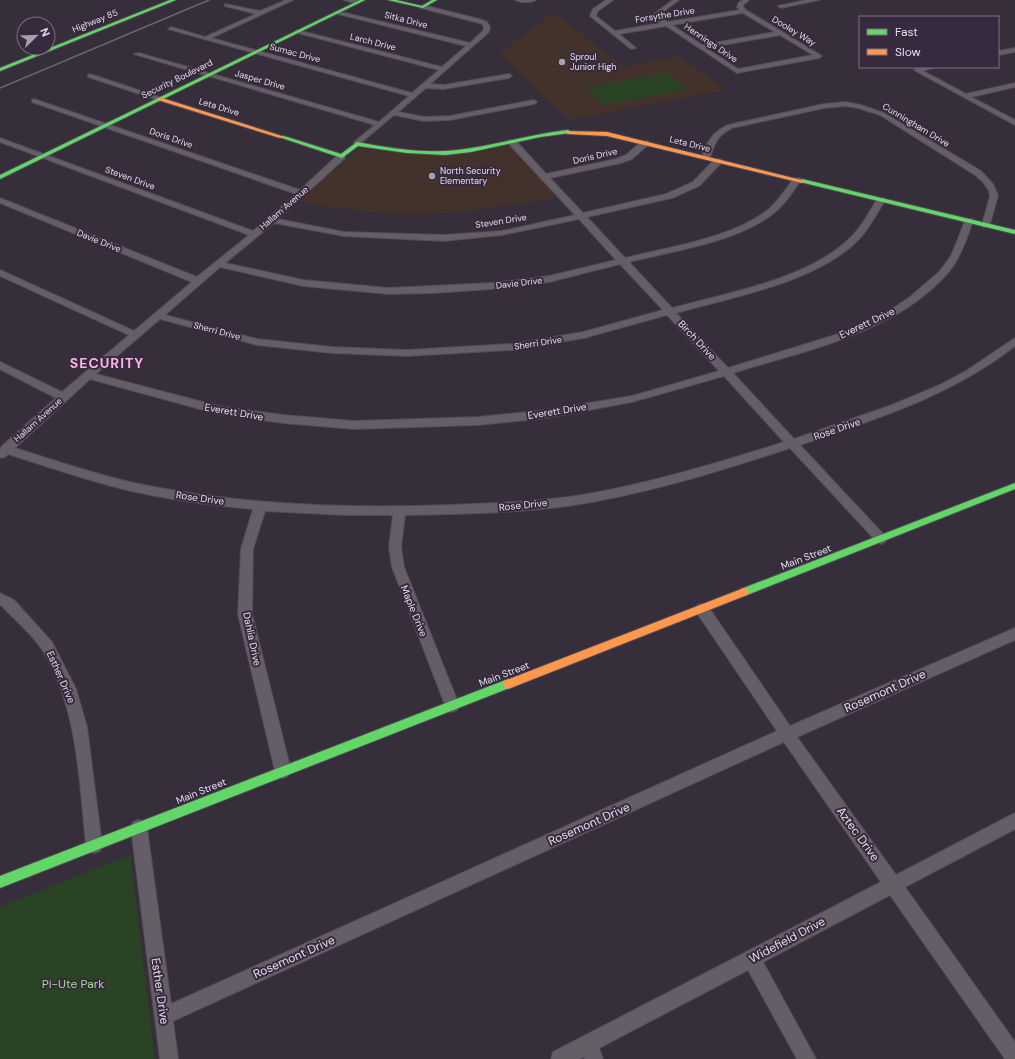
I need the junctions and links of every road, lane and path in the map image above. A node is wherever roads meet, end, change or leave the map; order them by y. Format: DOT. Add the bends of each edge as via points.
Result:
graph roads {
  1 [pos="174,0"];
  2 [pos="290,0"];
  3 [pos="347,0"];
  4 [pos="390,0"];
  5 [pos="435,0"];
  6 [pos="518,0"];
  7 [pos="532,0"];
  8 [pos="610,0"];
  9 [pos="676,0"];
  10 [pos="746,0"];
  11 [pos="816,0"];
  12 [pos="360,1"];
  13 [pos="227,5"];
  14 [pos="423,6"];
  15 [pos="781,6"];
  16 [pos="744,11"];
  17 [pos="260,13"];
  18 [pos="337,13"];
  19 [pos="666,25"];
  20 [pos="171,29"];
  21 [pos="297,32"];
  22 [pos="613,33"];
  23 [pos="780,33"];
  24 [pos="207,38"];
  25 [pos="471,45"];
  26 [pos="700,47"];
  27 [pos="633,48"];
  28 [pos="1015,50"];
  29 [pos="256,52"];
  30 [pos="999,53"];
  31 [pos="137,54"];
  32 [pos="927,68"];
  33 [pos="444,69"];
  34 [pos="0,70"];
  35 [pos="737,71"];
  36 [pos="209,75"];
  37 [pos="90,76"];
  38 [pos="509,76"];
  39 [pos="1015,85"];
  40 [pos="426,86"];
  41 [pos="414,95"];
  42 [pos="965,96"];
  43 [pos="160,99"];
  44 [pos="34,101"];
  45 [pos="534,102"];
  46 [pos="394,113"];
  47 [pos="1015,123"];
  48 [pos="379,124"];
  49 [pos="104,126"];
  50 [pos="0,140"];
  51 [pos="512,142"];
  52 [pos="645,143"];
  53 [pos="357,144"];
  54 [pos="42,156"];
  55 [pos="342,156"];
  56 [pos="706,158"];
  57 [pos="718,161"];
  58 [pos="0,177"];
  59 [pos="544,177"];
  60 [pos="797,180"];
  61 [pos="301,193"];
  62 [pos="0,200"];
  63 [pos="881,200"];
  64 [pos="582,216"];
  65 [pos="272,220"];
  66 [pos="969,221"];
  67 [pos="986,225"];
  68 [pos="1015,232"];
  69 [pos="254,234"];
  70 [pos="623,261"];
  71 [pos="218,264"];
  72 [pos="0,273"];
  73 [pos="198,281"];
  74 [pos="670,312"];
  75 [pos="159,316"];
  76 [pos="136,334"];
  77 [pos="1015,341"];
  78 [pos="0,365"];
  79 [pos="727,372"];
  80 [pos="89,376"];
  81 [pos="63,397"];
  82 [pos="794,443"];
  83 [pos="3,452"];
  84 [pos="1015,486"];
  85 [pos="260,507"];
  86 [pos="399,512"];
  87 [pos="881,539"];
  88 [pos="0,598"];
  89 [pos="702,609"];
  90 [pos="1015,634"];
  91 [pos="452,705"];
  92 [pos="787,734"];
  93 [pos="283,771"];
  94 [pos="1015,821"];
  95 [pos="139,828"];
  96 [pos="94,845"];
  97 [pos="0,882"];
  98 [pos="893,884"];
  99 [pos="752,959"];
  100 [pos="164,1016"];
  101 [pos="591,1052"];
  102 [pos="1015,1058"];
  103 [pos="170,1059"];
  104 [pos="560,1059"];
  105 [pos="807,1059"];
  1 -- 34 [label="street, Highway 85"];
  2 -- 17 [label="street"];
  3 -- 12 [label="street"];
  4 -- 14 [label="street, Hallam Avenue"];
  5 -- 14 [label="street"];
  6 -- 7 [label="street"];
  8 -- 22 [label="street" via="595,10 593,16"];
  9 -- 19 [label="street" via="657,14"];
  10 -- 16 [label="street" via="740,7"];
  11 -- 15 [label="street"];
  12 -- 18 [label="street, Security Boulevard"];
  13 -- 17 [label="street"];
  14 -- 25 [label="street, Hallam Avenue" via="485,23 488,26 487,31"];
  16 -- 19 [label="street, Forsythe Drive"];
  16 -- 23 [label="street, Dooley Way"];
  17 -- 24 [label="street"];
  18 -- 21 [label="street, Security Boulevard"];
  18 -- 25 [label="street, Sitka Drive"];
  19 -- 22 [label="street, Forsythe Drive"];
  19 -- 26 [label="street, Hennings Drive"];
  20 -- 24 [label="street, Sumac Drive"];
  21 -- 29 [label="street, Security Boulevard"];
  21 -- 33 [label="street, Larch Drive"];
  22 -- 27 [label="street"];
  23 -- 26 [label="street"];
  23 -- 35 [label="street, Dooley Way" via="819,56"];
  24 -- 29 [label="street, Sumac Drive"];
  25 -- 33 [label="street, Hallam Avenue"];
  26 -- 35 [label="street, Hennings Drive"];
  28 -- 30 [label="street"];
  29 -- 36 [label="street, Security Boulevard"];
  29 -- 41 [label="street, Sumac Drive"];
  31 -- 36 [label="street, Jasper Drive"];
  32 -- 42 [label="street" via="917,70"];
  33 -- 40 [label="street, Hallam Avenue"];
  36 -- 43 [label="street, Security Boulevard"];
  36 -- 48 [label="street, Jasper Drive"];
  37 -- 43 [label="street, Leta Drive"];
  38 -- 40 [label="street" via="444,87"];
  39 -- 42 [label="street"];
  40 -- 41 [label="street, Hallam Avenue"];
  41 -- 46 [label="street, Hallam Avenue"];
  42 -- 47 [label="street"];
  43 -- 49 [label="street, Security Boulevard"];
  43 -- 55 [label="street, Leta Drive"];
  44 -- 49 [label="street, Doris Drive"];
  45 -- 46 [label="street" via="450,118 424,119"];
  46 -- 48 [label="street, Hallam Avenue"];
  48 -- 53 [label="street, Hallam Avenue"];
  49 -- 54 [label="street, Security Boulevard"];
  49 -- 61 [label="street, Doris Drive"];
  50 -- 54 [label="street, Steven Drive"];
  51 -- 52 [label="street, Leta Drive" via="577,131 607,134"];
  51 -- 53 [label="street, Leta Drive" via="439,153"];
  51 -- 59 [label="street, Birch Drive"];
  52 -- 56 [label="street, Leta Drive"];
  52 -- 59 [label="street, Doris Drive" via="629,157 618,162"];
  53 -- 55 [label="street, Hallam Avenue"];
  54 -- 58 [label="street, Security Boulevard"];
  54 -- 69 [label="street, Steven Drive"];
  55 -- 61 [label="street, Hallam Avenue"];
  56 -- 57 [label="street, Leta Drive"];
  56 -- 67 [label="street, Cunningham Drive" via="711,140 730,126 824,106 859,106 882,114 987,181 994,194"];
  57 -- 60 [label="street, Leta Drive"];
  57 -- 64 [label="street, Steven Drive" via="704,178 684,190 669,196"];
  59 -- 64 [label="street, Birch Drive"];
  60 -- 63 [label="street, Leta Drive"];
  60 -- 70 [label="street, Davie Drive" via="777,205 753,222 710,240"];
  61 -- 65 [label="street, Hallam Avenue"];
  62 -- 73 [label="street, Davie Drive"];
  63 -- 66 [label="street, Leta Drive"];
  63 -- 74 [label="street, Sherri Drive" via="866,226 852,241 831,257 804,272"];
  64 -- 65 [label="street, Steven Drive" via="502,233 443,238 344,234"];
  64 -- 70 [label="street, Birch Drive"];
  65 -- 69 [label="street, Hallam Avenue"];
  66 -- 67 [label="street, Leta Drive"];
  66 -- 79 [label="street, Everett Drive" via="955,256 943,273 913,299 886,316 851,333"];
  67 -- 68 [label="street, Leta Drive"];
  69 -- 71 [label="street, Hallam Avenue"];
  70 -- 71 [label="street, Davie Drive" via="549,279 492,286 389,291 303,283"];
  70 -- 74 [label="street, Birch Drive"];
  71 -- 73 [label="street, Hallam Avenue"];
  72 -- 76 [label="street"];
  73 -- 75 [label="street, Hallam Avenue"];
  74 -- 75 [label="street, Sherri Drive" via="584,335 512,347 407,353 332,350 257,342"];
  74 -- 79 [label="street, Birch Drive"];
  75 -- 76 [label="street, Hallam Avenue"];
  76 -- 80 [label="street, Hallam Avenue"];
  77 -- 82 [label="street, Rose Drive" via="996,357 939,390 906,405"];
  78 -- 81 [label="street"];
  79 -- 80 [label="street, Everett Drive" via="632,399 546,414 478,421 354,425 218,410"];
  79 -- 82 [label="street, Birch Drive"];
  80 -- 81 [label="street, Hallam Avenue"];
  81 -- 83 [label="street, Hallam Avenue"];
  82 -- 86 [label="street, Rose Drive" via="667,481 582,499 493,508"];
  82 -- 87 [label="street, Birch Drive"];
  83 -- 85 [label="street, Rose Drive" via="157,492"];
  84 -- 87 [label="street, Main Street"];
  85 -- 86 [label="street, Rose Drive"];
  85 -- 93 [label="street, Dahlia Drive" via="247,549 245,614"];
  86 -- 91 [label="street, Maple Drive" via="395,547 398,567"];
  87 -- 89 [label="street, Main Street"];
  88 -- 96 [label="street, Esther Drive" via="9,604 47,646 68,689 80,727"];
  89 -- 91 [label="street, Main Street"];
  89 -- 92 [label="street, Aztec Drive"];
  90 -- 92 [label="street, Rosemont Drive"];
  91 -- 93 [label="street, Main Street"];
  92 -- 98 [label="street, Aztec Drive"];
  92 -- 100 [label="street, Rosemont Drive"];
  93 -- 95 [label="street, Main Street"];
  94 -- 98 [label="street, Widefield Drive"];
  95 -- 96 [label="street, Main Street"];
  95 -- 100 [label="street, Esther Drive"];
  96 -- 97 [label="street, Main Street"];
  98 -- 99 [label="street, Widefield Drive"];
  98 -- 102 [label="street, Aztec Drive"];
  99 -- 101 [label="street, Widefield Drive"];
  99 -- 105 [label="street"];
  100 -- 103 [label="street, Esther Drive"];
  101 -- 104 [label="street, Widefield Drive"];
}
